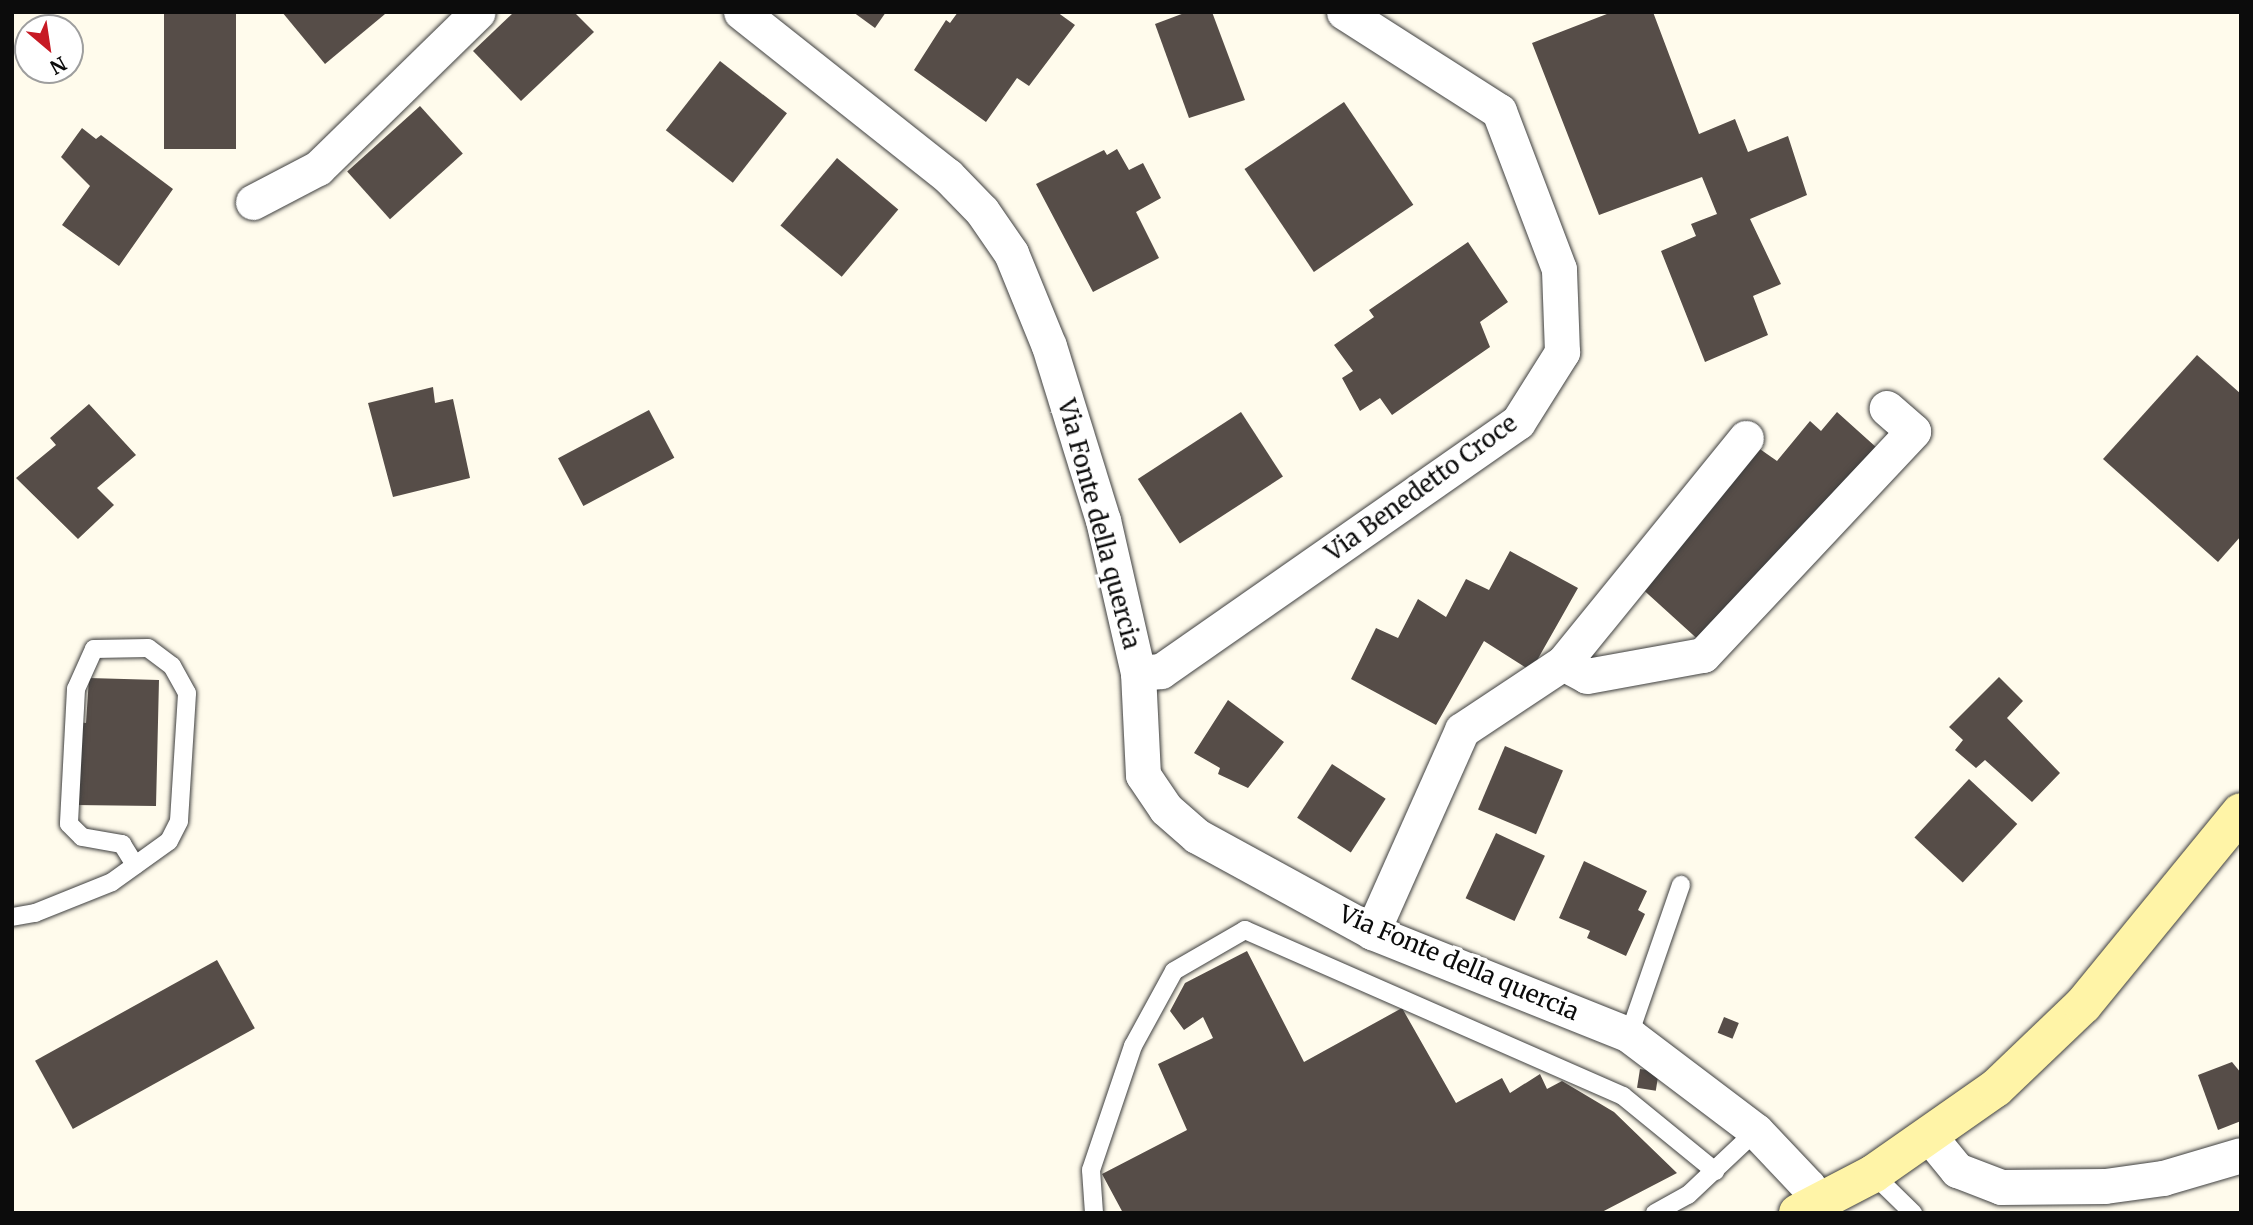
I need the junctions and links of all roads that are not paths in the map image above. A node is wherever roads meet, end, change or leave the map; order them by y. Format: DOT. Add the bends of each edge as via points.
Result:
graph roads {
  1 [pos="478,12"];
  2 [pos="741,12"];
  3 [pos="1344,12"];
  4 [pos="253,202"];
  5 [pos="1887,408"];
  6 [pos="1746,438"];
  7 [pos="1563,663"];
  8 [pos="1138,673"];
  9 [pos="2241,812"];
  10 [pos="135,865"];
  11 [pos="1681,885"];
  12 [pos="12,917"];
  13 [pos="1372,932"];
  14 [pos="1629,1035"];
  15 [pos="1756,1131"];
  16 [pos="1930,1137"];
  17 [pos="2241,1155"];
  18 [pos="1715,1171"];
  19 [pos="1873,1174"];
  20 [pos="1807,1208"];
  21 [pos="1094,1213"];
  22 [pos="1655,1213"];
  23 [pos="1913,1213"];
  1 -- 4 [label="street" via="318,168"];
  2 -- 8 [label="street, Via Fonte della quercia" via="947,174 982,211 1010,253 1049,346 1099,506"];
  3 -- 8 [label="street, Via Benedetto Croce" via="1499,111 1559,269 1562,352 1518,422 1161,671"];
  5 -- 7 [label="street" via="1913,430 1703,655 1587,676"];
  6 -- 7 [label="street"];
  7 -- 13 [label="street" via="1462,730"];
  8 -- 13 [label="street, Via Fonte della quercia" via="1143,775 1166,809 1197,836"];
  9 -- 16 [label="main road" via="2083,1005 1996,1087"];
  10 -- 10 [label="lane" via="169,841 179,821 187,692 172,666 148,648 94,649 76,689 69,824 82,836 122,844"];
  10 -- 12 [label="lane" via="112,882 35,914"];
  11 -- 14 [label="lane"];
  13 -- 14 [label="street, Via Fonte della quercia"];
  14 -- 15 [label="street, Via Fonte della quercia"];
  15 -- 18 [label="lane"];
  15 -- 20 [label="street, Via Fonte della quercia" via="1808,1186"];
  16 -- 17 [label="street" via="1957,1170 2001,1186 2105,1186 2163,1178"];
  16 -- 19 [label="main road"];
  18 -- 21 [label="lane" via="1623,1096 1245,930 1174,971 1133,1046 1091,1170"];
  18 -- 22 [label="lane"];
  19 -- 20 [label="main road"];
  19 -- 23 [label="lane"];
}
